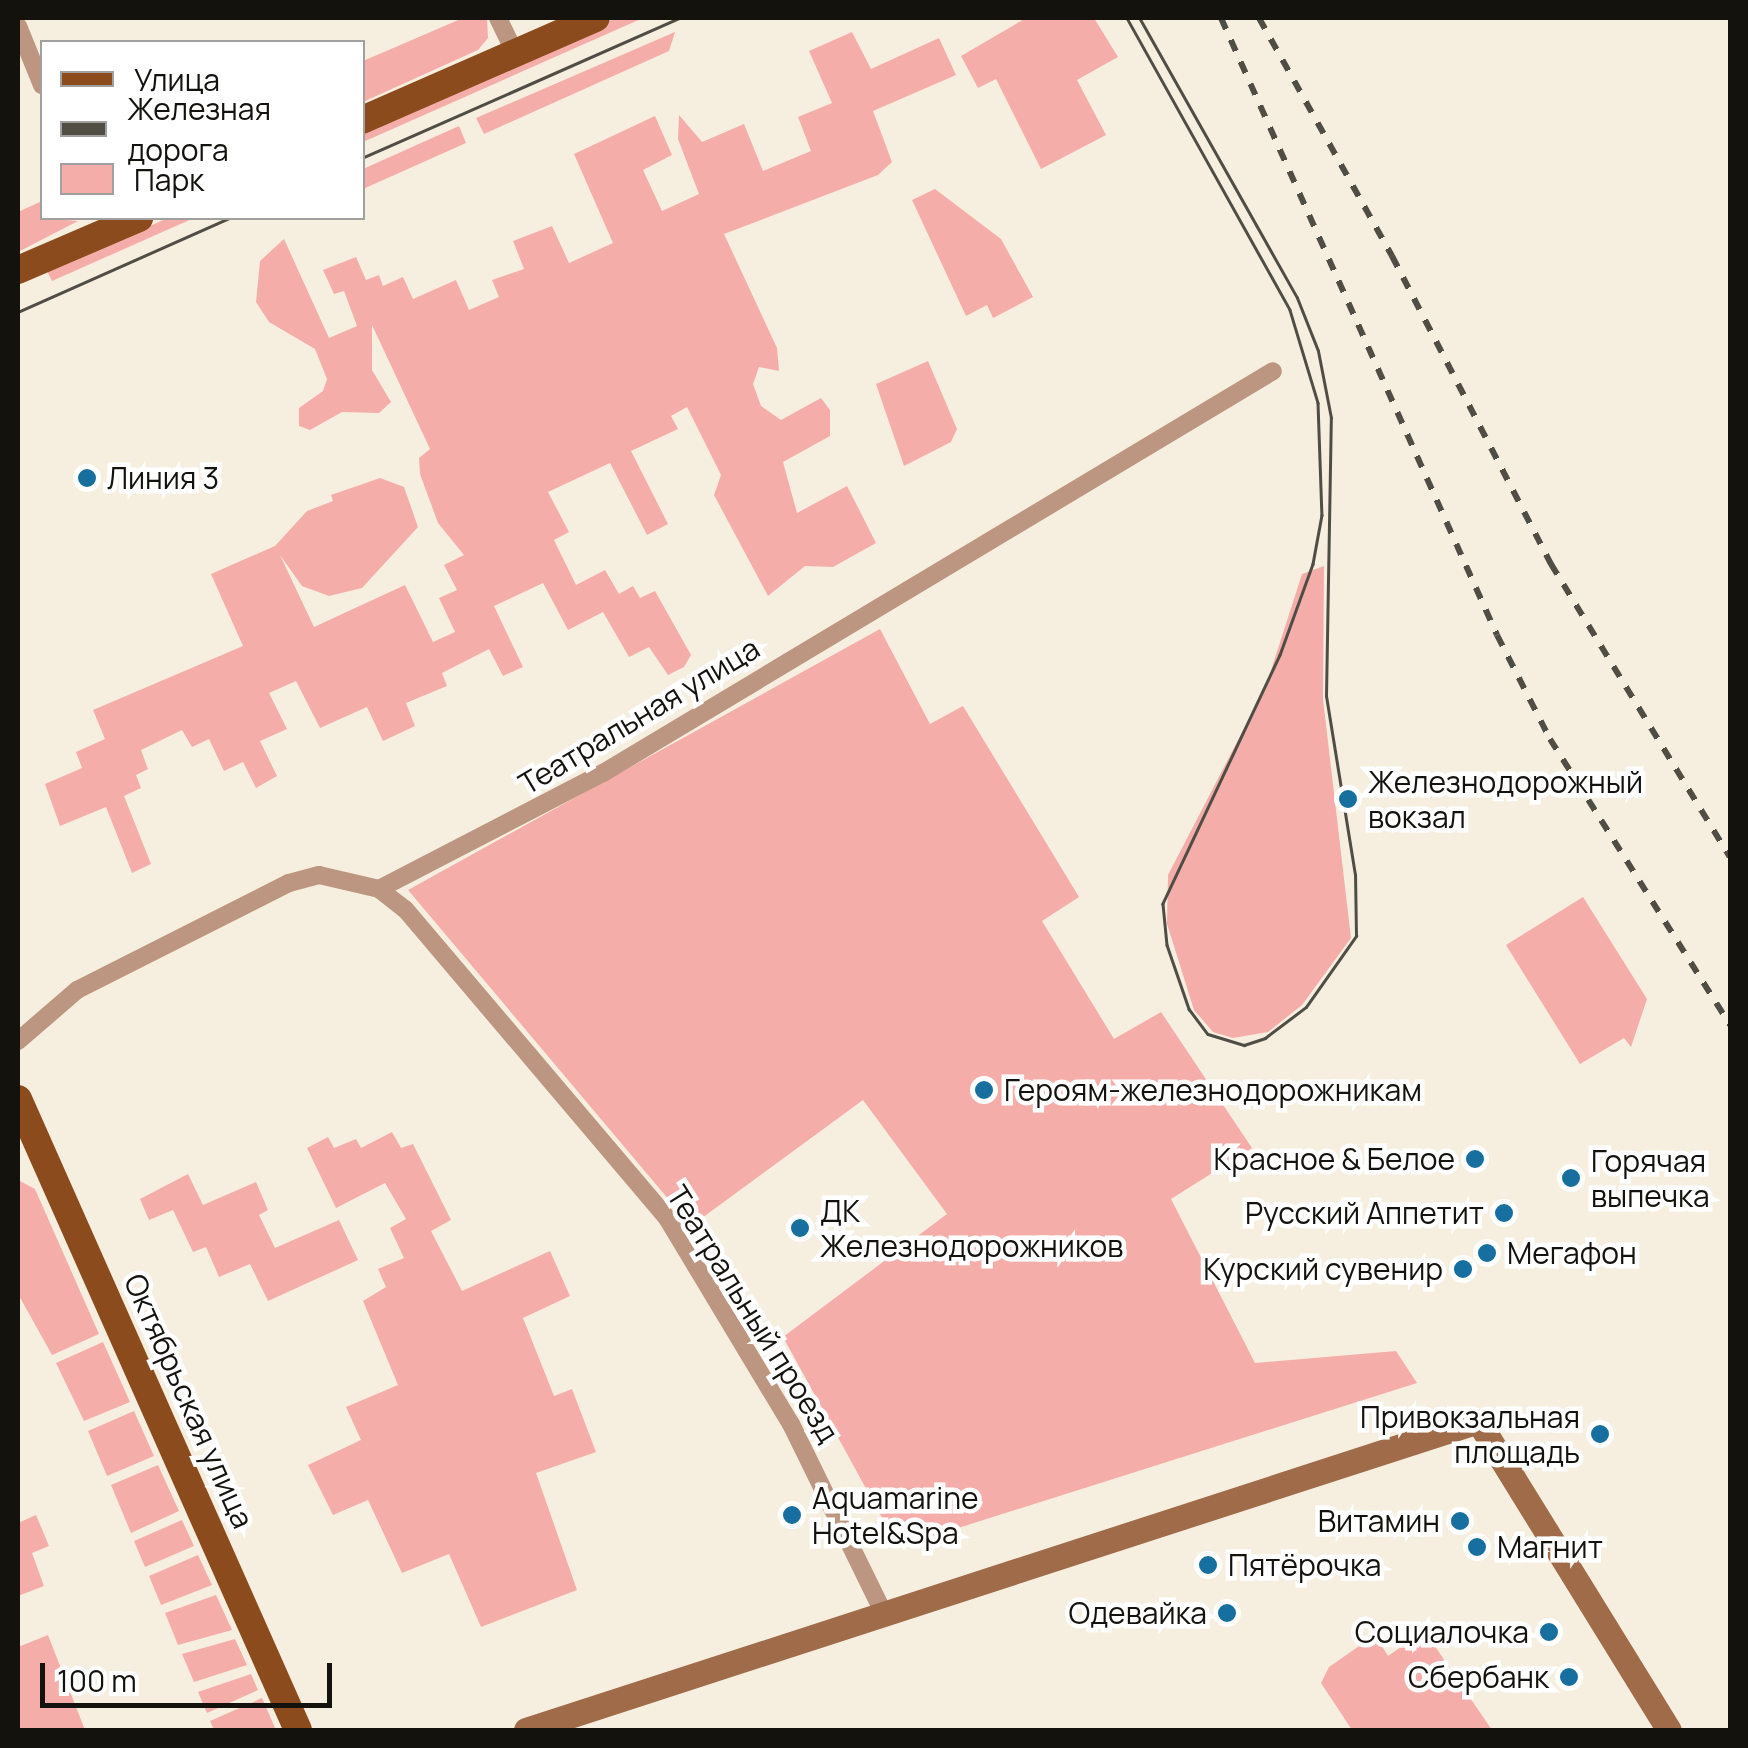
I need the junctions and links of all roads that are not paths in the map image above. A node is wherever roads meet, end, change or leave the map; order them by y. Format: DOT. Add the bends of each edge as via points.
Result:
graph roads {
  1 [pos="498,18"];
  2 [pos="596,18"];
  3 [pos="18,26"];
  4 [pos="515,54"];
  5 [pos="40,80"];
  6 [pos="365,119"];
  7 [pos="128,220"];
  8 [pos="101,225"];
  9 [pos="18,270"];
  10 [pos="1272,371"];
  11 [pos="379,890"];
  12 [pos="18,1041"];
  13 [pos="18,1099"];
  14 [pos="884,1612"];
  15 [pos="298,1730"];
  16 [pos="526,1730"];
  17 [pos="1669,1730"];
  1 -- 4 [label="street"];
  2 -- 4 [label="main road"];
  3 -- 5 [label="street"];
  4 -- 6 [label="main road"];
  7 -- 8 [label="main road"];
  8 -- 9 [label="main road"];
  10 -- 11 [label="street, Театральная улица" via="603,773"];
  11 -- 12 [label="street" via="318,876 289,882 77,990"];
  11 -- 14 [label="street, Театральный проезд" via="405,908 667,1218 791,1424"];
  13 -- 15 [label="main road, Октябрьская улица"];
  14 -- 16 [label="main road"];
  14 -- 17 [label="main road" via="1478,1421"];
}
